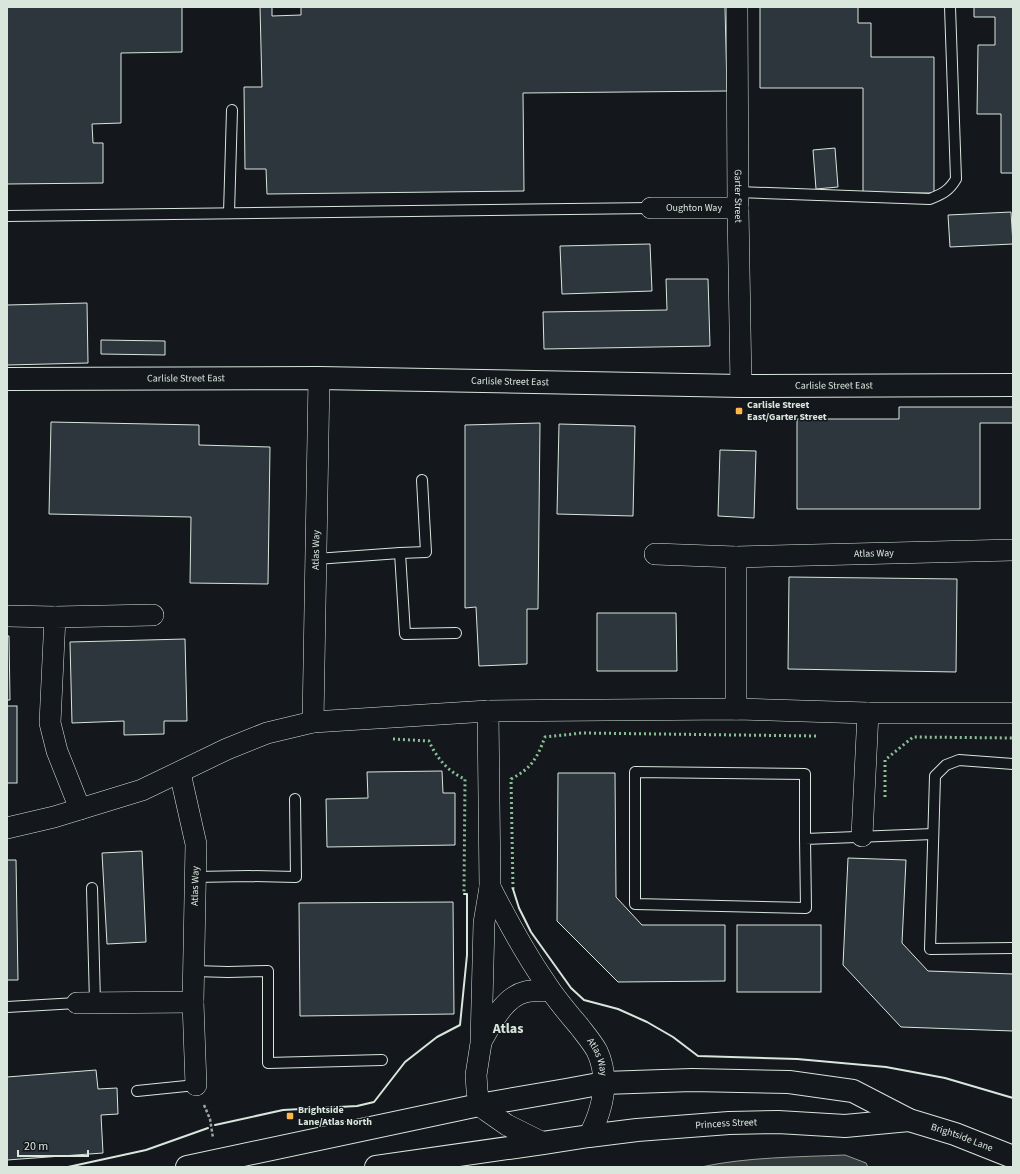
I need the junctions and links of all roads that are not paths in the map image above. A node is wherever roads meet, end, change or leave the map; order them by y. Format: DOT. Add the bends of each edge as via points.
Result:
graph roads {
  1 [pos="737,7"];
  2 [pos="950,7"];
  3 [pos="232,110"];
  4 [pos="738,200"];
  5 [pos="651,208"];
  6 [pos="229,213"];
  7 [pos="7,216"];
  8 [pos="319,378"];
  9 [pos="7,379"];
  10 [pos="1013,385"];
  11 [pos="741,386"];
  12 [pos="422,480"];
  13 [pos="1013,550"];
  14 [pos="400,553"];
  15 [pos="655,554"];
  16 [pos="736,556"];
  17 [pos="316,559"];
  18 [pos="153,615"];
  19 [pos="7,616"];
  20 [pos="55,617"];
  21 [pos="456,634"];
  22 [pos="736,709"];
  23 [pos="488,711"];
  24 [pos="868,713"];
  25 [pos="1013,714"];
  26 [pos="313,722"];
  27 [pos="1013,764"];
  28 [pos="180,772"];
  29 [pos="295,799"];
  30 [pos="80,808"];
  31 [pos="7,828"];
  32 [pos="933,834"];
  33 [pos="862,836"];
  34 [pos="805,839"];
  35 [pos="195,877"];
  36 [pos="490,887"];
  37 [pos="92,888"];
  38 [pos="1013,948"];
  39 [pos="194,971"];
  40 [pos="550,990"];
  41 [pos="193,1002"];
  42 [pos="86,1003"];
  43 [pos="7,1007"];
  44 [pos="481,1043"];
  45 [pos="382,1060"];
  46 [pos="604,1083"];
  47 [pos="196,1085"];
  48 [pos="137,1091"];
  49 [pos="479,1105"];
  50 [pos="909,1120"];
  51 [pos="589,1136"];
  52 [pos="543,1144"];
  53 [pos="1013,1157"];
  54 [pos="187,1167"];
  55 [pos="376,1167"];
  1 -- 4 [label="street, Garter Street"];
  2 -- 4 [label="lane" via="956,179 951,187 930,199"];
  3 -- 6 [label="lane"];
  4 -- 5 [label="street, Oughton Way"];
  4 -- 11 [label="street, Garter Street"];
  5 -- 6 [label="lane"];
  6 -- 7 [label="lane"];
  8 -- 9 [label="main road, Carlisle Street East"];
  8 -- 11 [label="main road, Carlisle Street East"];
  8 -- 17 [label="street, Atlas Way"];
  10 -- 11 [label="main road, Carlisle Street East"];
  12 -- 14 [label="lane" via="426,552"];
  13 -- 16 [label="street, Atlas Way"];
  14 -- 17 [label="lane"];
  14 -- 21 [label="lane" via="405,634"];
  15 -- 16 [label="street, Atlas Way"];
  16 -- 22 [label="street"];
  17 -- 26 [label="street, Atlas Way"];
  18 -- 20 [label="street"];
  19 -- 20 [label="street"];
  20 -- 30 [label="street" via="50,723 57,751"];
  22 -- 23 [label="street"];
  22 -- 24 [label="street"];
  23 -- 26 [label="street"];
  23 -- 36 [label="street, Atlas Way"];
  24 -- 25 [label="street"];
  24 -- 33 [label="street"];
  26 -- 28 [label="street" via="267,733"];
  27 -- 32 [label="lane" via="959,760 946,764 935,776"];
  28 -- 30 [label="street" via="142,790"];
  28 -- 35 [label="street, Atlas Way" via="196,844"];
  29 -- 35 [label="lane" via="296,877"];
  30 -- 31 [label="street"];
  32 -- 33 [label="lane"];
  32 -- 38 [label="lane" via="930,949"];
  33 -- 34 [label="lane"];
  34 -- 34 [label="lane" via="806,908 635,904 635,772 805,774"];
  35 -- 39 [label="street, Atlas Way"];
  36 -- 40 [label="street, Atlas Way"];
  36 -- 44 [label="street, Atlas Way" via="484,923"];
  37 -- 42 [label="lane"];
  39 -- 41 [label="street, Atlas Way"];
  39 -- 45 [label="lane" via="268,971 268,1063"];
  40 -- 44 [label="street, Atlas Way" via="524,992 511,999 495,1018"];
  40 -- 46 [label="street, Atlas Way" via="596,1050"];
  41 -- 42 [label="street"];
  41 -- 47 [label="street, Atlas Way"];
  42 -- 43 [label="lane"];
  44 -- 49 [label="street, Atlas Way" via="476,1075"];
  46 -- 49 [label="main road"];
  46 -- 50 [label="main road" via="692,1080 789,1082 832,1087 853,1091"];
  46 -- 51 [label="street, Atlas Way" via="602,1103"];
  47 -- 48 [label="lane"];
  49 -- 52 [label="street" via="500,1121"];
  49 -- 54 [label="main road"];
  50 -- 51 [label="main road, Princess Street" via="845,1126 797,1122 729,1123"];
  50 -- 53 [label="main road, Brightside Lane" via="955,1134"];
  51 -- 52 [label="main road, Princess Street"];
  52 -- 55 [label="main road, Princess Street"];
}
